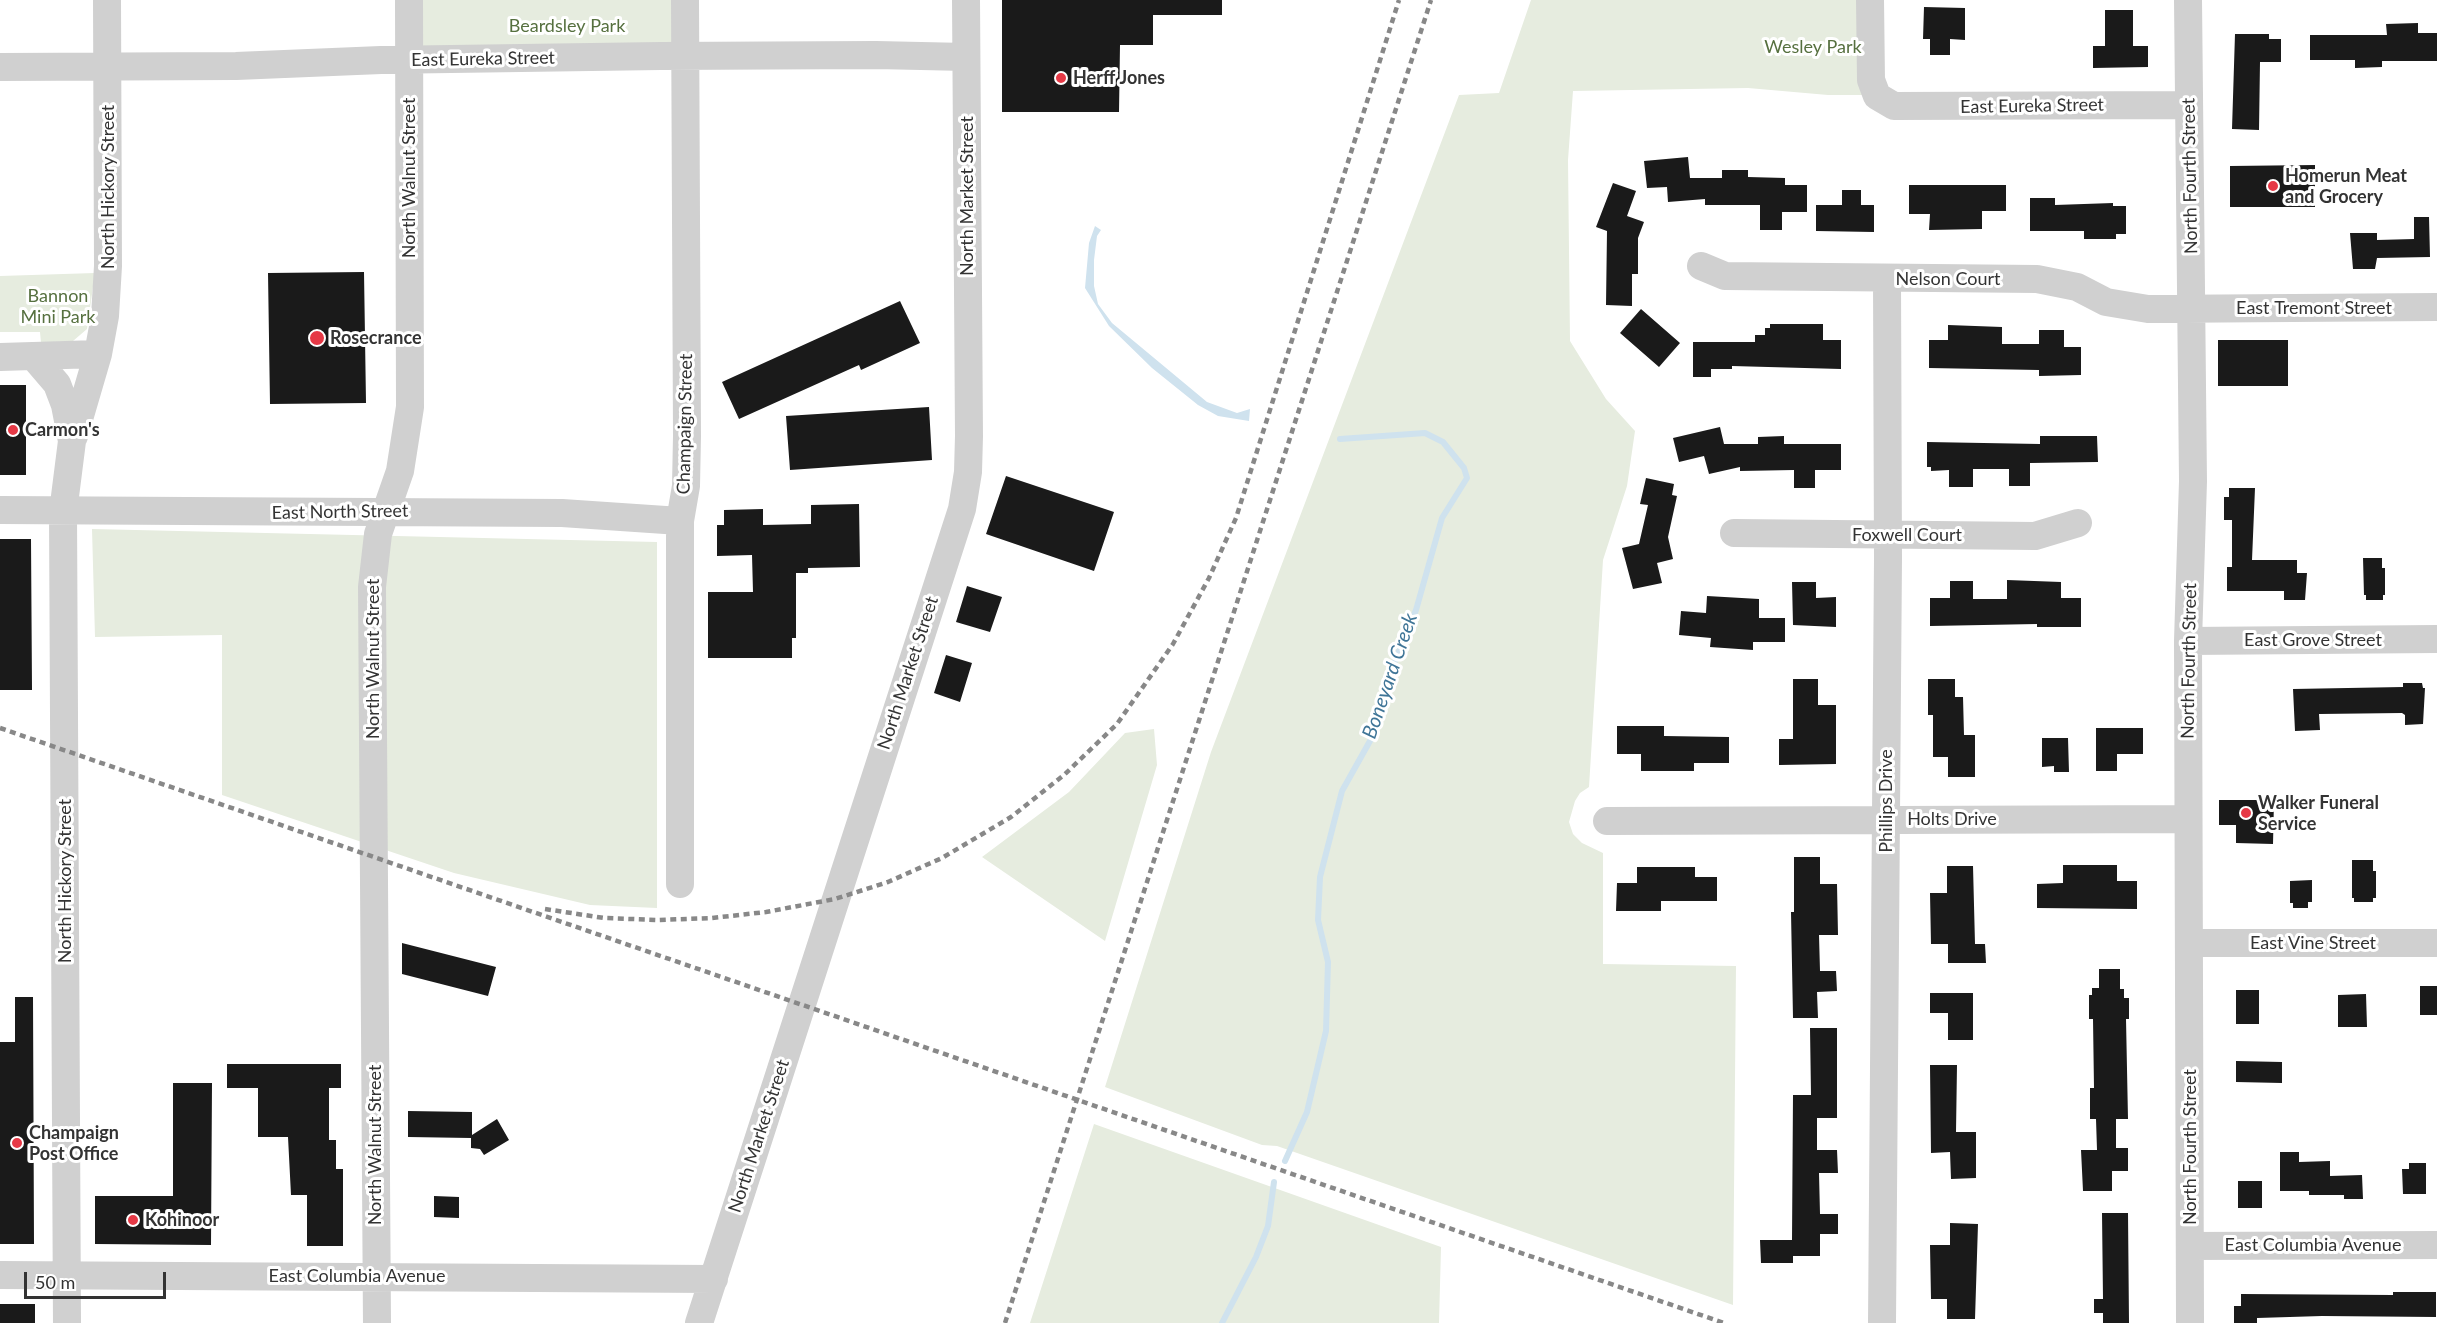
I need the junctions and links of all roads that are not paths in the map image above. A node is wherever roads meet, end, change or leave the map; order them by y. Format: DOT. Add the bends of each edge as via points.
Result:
graph roads {
  1 [pos="107,0"];
  2 [pos="408,0"];
  3 [pos="685,0"];
  4 [pos="966,0"];
  5 [pos="1870,0"];
  6 [pos="2188,0"];
  7 [pos="686,56"];
  8 [pos="966,57"];
  9 [pos="409,60"];
  10 [pos="108,66"];
  11 [pos="0,67"];
  12 [pos="2189,105"];
  13 [pos="1701,266"];
  14 [pos="1887,279"];
  15 [pos="2437,307"];
  16 [pos="2192,309"];
  17 [pos="98,354"];
  18 [pos="33,356"];
  19 [pos="0,357"];
  20 [pos="72,441"];
  21 [pos="0,510"];
  22 [pos="63,512"];
  23 [pos="384,512"];
  24 [pos="680,521"];
  25 [pos="2078,523"];
  26 [pos="1734,533"];
  27 [pos="1888,536"];
  28 [pos="2437,639"];
  29 [pos="2188,641"];
  30 [pos="1886,819"];
  31 [pos="2188,819"];
  32 [pos="1607,821"];
  33 [pos="680,884"];
  34 [pos="2189,943"];
  35 [pos="2437,943"];
  36 [pos="2437,1245"];
  37 [pos="2190,1246"];
  38 [pos="0,1275"];
  39 [pos="67,1275"];
  40 [pos="375,1276"];
  41 [pos="714,1279"];
  42 [pos="67,1323"];
  43 [pos="376,1323"];
  44 [pos="699,1323"];
  45 [pos="1881,1323"];
  46 [pos="2190,1323"];
  1 -- 10 [label="street, North Hickory Street"];
  2 -- 9 [label="street, North Walnut Street"];
  3 -- 7 [label="street, Champaign Street"];
  4 -- 8 [label="street, North Market Street"];
  5 -- 12 [label="street, East Eureka Street" via="1871,80 1877,96 1894,106"];
  6 -- 12 [label="street, North Fourth Street"];
  7 -- 8 [label="street, East Eureka Street"];
  7 -- 9 [label="street, East Eureka Street"];
  7 -- 24 [label="street, Champaign Street" via="687,436 686,486"];
  8 -- 41 [label="street, North Market Street" via="969,436 962,508"];
  9 -- 10 [label="street, East Eureka Street"];
  9 -- 23 [label="street, North Walnut Street" via="410,407 400,471"];
  10 -- 11 [label="street, East Eureka Street"];
  10 -- 17 [label="street, North Hickory Street" via="108,266"];
  12 -- 16 [label="street, North Fourth Street"];
  13 -- 14 [label="street, Nelson Court" via="1725,276"];
  14 -- 16 [label="street, Nelson Court" via="2037,279 2077,287 2106,302 2127,307"];
  14 -- 27 [label="street, Phillips Drive"];
  15 -- 16 [label="street, East Tremont Street"];
  16 -- 29 [label="street, North Fourth Street" via="2193,481"];
  17 -- 18 [label="street"];
  17 -- 20 [label="street, North Hickory Street"];
  18 -- 19 [label="street"];
  18 -- 20 [label="street, North Hickory Street" via="57,384"];
  20 -- 22 [label="street, North Hickory Street"];
  21 -- 22 [label="street, East North Street"];
  22 -- 23 [label="street, East North Street"];
  22 -- 39 [label="street, North Hickory Street"];
  23 -- 24 [label="street, East North Street" via="562,513"];
  23 -- 40 [label="street, North Walnut Street" via="372,587"];
  24 -- 33 [label="street, Champaign Street"];
  25 -- 27 [label="street, Foxwell Court" via="2035,536"];
  26 -- 27 [label="street, Foxwell Court"];
  27 -- 30 [label="street, Phillips Drive"];
  28 -- 29 [label="street, East Grove Street"];
  29 -- 31 [label="street, North Fourth Street"];
  30 -- 31 [label="street, Holts Drive"];
  30 -- 32 [label="street, Holts Drive"];
  30 -- 45 [label="street, Phillips Drive"];
  31 -- 34 [label="street, North Fourth Street"];
  34 -- 35 [label="street, East Vine Street"];
  34 -- 37 [label="street, North Fourth Street"];
  36 -- 37 [label="street, East Columbia Avenue"];
  37 -- 46 [label="street, North Fourth Street"];
  38 -- 39 [label="street, East Columbia Avenue"];
  39 -- 40 [label="street, East Columbia Avenue"];
  39 -- 42 [label="street, North Hickory Street"];
  40 -- 41 [label="street, East Columbia Avenue"];
  40 -- 43 [label="street, North Walnut Street"];
  41 -- 44 [label="street, North Market Street"];
}
